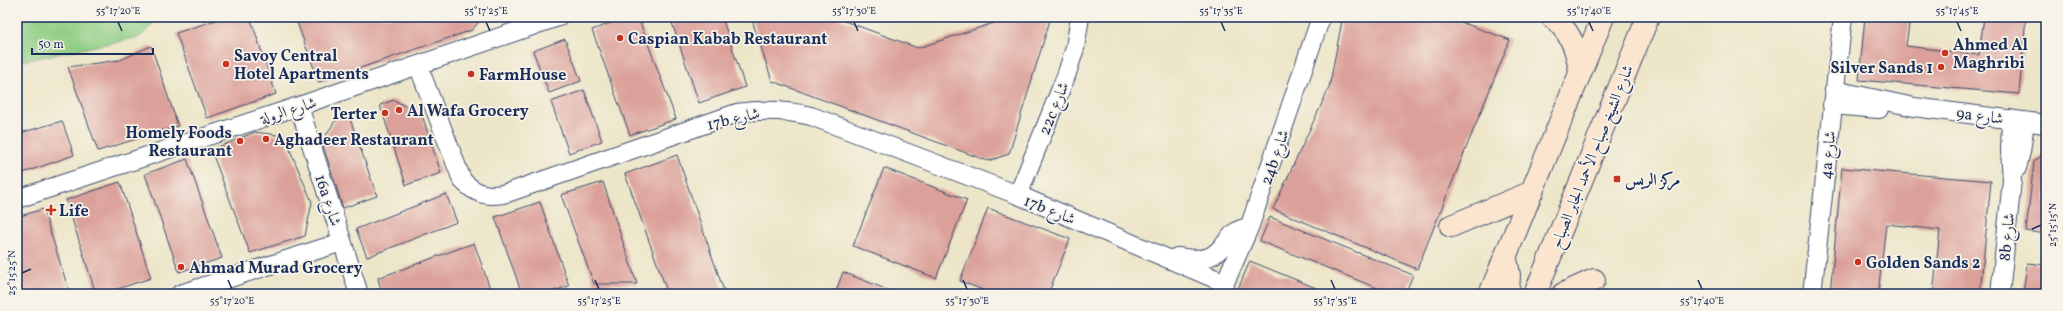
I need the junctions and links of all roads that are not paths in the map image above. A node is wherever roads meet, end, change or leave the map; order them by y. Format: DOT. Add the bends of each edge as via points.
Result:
graph roads {
  1 [pos="558,17"];
  2 [pos="1080,17"];
  3 [pos="1321,17"];
  4 [pos="1552,17"];
  5 [pos="1603,17"];
  6 [pos="1648,17"];
  7 [pos="1843,17"];
  8 [pos="528,22"];
  9 [pos="418,65"];
  10 [pos="1580,74"];
  11 [pos="1833,98"];
  12 [pos="299,106"];
  13 [pos="2018,120"];
  14 [pos="2046,124"];
  15 [pos="1532,192"];
  16 [pos="1018,196"];
  17 [pos="17,199"];
  18 [pos="1452,226"];
  19 [pos="1249,228"];
  20 [pos="342,242"];
  21 [pos="1164,256"];
  22 [pos="1506,256"];
  23 [pos="1594,280"];
  24 [pos="1223,288"];
  25 [pos="180,294"];
  26 [pos="359,294"];
  27 [pos="1490,294"];
  28 [pos="1508,294"];
  29 [pos="1535,294"];
  30 [pos="1563,294"];
  31 [pos="1812,294"];
  32 [pos="2000,294"];
  1 -- 8 [label="street, شارع الرولة"];
  2 -- 16 [label="street, 22c شارع" via="1075,48 1066,76"];
  3 -- 19 [label="street, 24b شارع"];
  4 -- 10 [label="main road" via="1568,33 1579,59"];
  5 -- 10 [label="main road"];
  6 -- 29 [label="main road, شارع الشيخ صباح الأحمد الجابر الصباح"];
  7 -- 11 [label="street, 4a شارع"];
  8 -- 9 [label="street, شارع الرولة"];
  9 -- 12 [label="street, شارع الرولة"];
  9 -- 16 [label="street, 17b شارع" via="462,180 477,193 487,196 507,193 725,117 756,110 774,110 811,116"];
  10 -- 15 [label="main road"];
  11 -- 13 [label="street, 9a شارع" via="1885,109 1914,107"];
  11 -- 31 [label="street, 4a شارع"];
  12 -- 17 [label="street, شارع الرولة"];
  12 -- 20 [label="street, 16a شارع"];
  13 -- 14 [label="street, 9a شارع"];
  13 -- 32 [label="street, 8b شارع" via="2021,152 2012,180"];
  15 -- 18 [label="main road"];
  15 -- 22 [label="main road"];
  16 -- 21 [label="street, 17b شارع"];
  19 -- 21 [label="street, 17b شارع" via="1237,231 1210,257 1196,259"];
  19 -- 24 [label="street, 24b شارع"];
  20 -- 25 [label="street"];
  20 -- 26 [label="street, 16a شارع"];
  21 -- 24 [label="street, 17b شارع"];
  22 -- 27 [label="main road"];
  22 -- 28 [label="main road" via="1510,275"];
  23 -- 30 [label="main road"];
}
